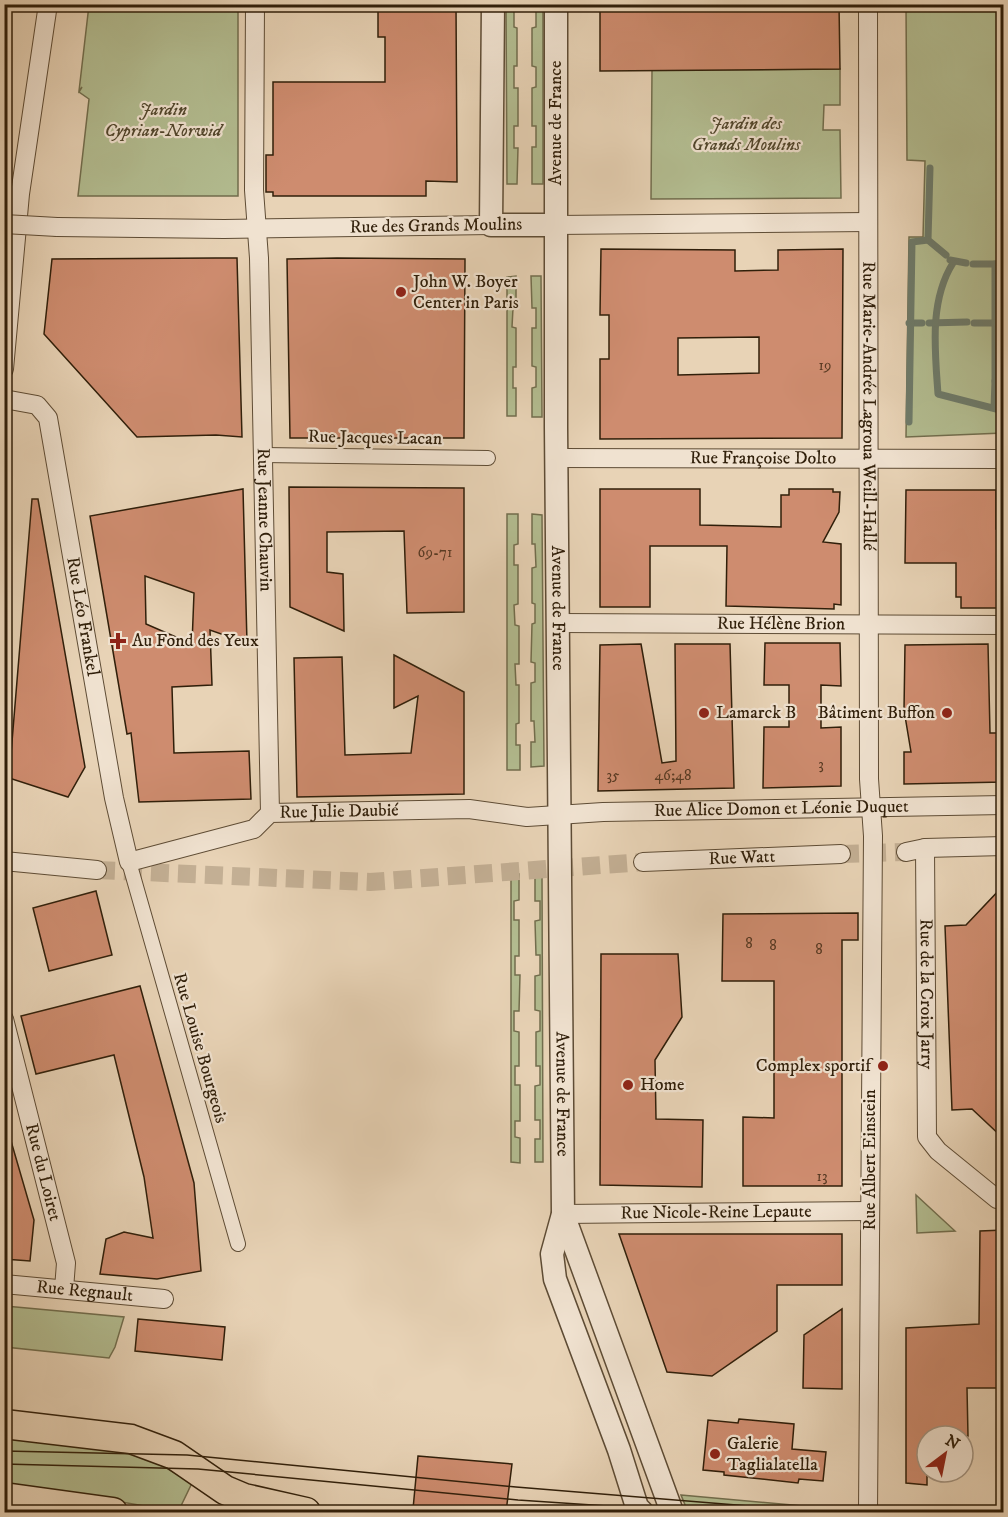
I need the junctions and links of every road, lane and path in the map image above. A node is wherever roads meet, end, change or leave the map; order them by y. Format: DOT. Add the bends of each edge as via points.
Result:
graph roads {
  1 [pos="48,4"];
  2 [pos="255,4"];
  3 [pos="493,4"];
  4 [pos="556,4"];
  5 [pos="868,4"];
  6 [pos="868,222"];
  7 [pos="4,224"];
  8 [pos="491,225"];
  9 [pos="556,225"];
  10 [pos="257,228"];
  11 [pos="4,369"];
  12 [pos="4,399"];
  13 [pos="263,455"];
  14 [pos="488,458"];
  15 [pos="557,458"];
  16 [pos="869,459"];
  17 [pos="1004,459"];
  18 [pos="559,623"];
  19 [pos="1004,625"];
  20 [pos="870,626"];
  21 [pos="1004,805"];
  22 [pos="871,807"];
  23 [pos="270,813"];
  24 [pos="559,816"];
  25 [pos="1004,846"];
  26 [pos="925,848"];
  27 [pos="906,852"];
  28 [pos="841,854"];
  29 [pos="4,861"];
  30 [pos="129,862"];
  31 [pos="643,862"];
  32 [pos="97,870"];
  33 [pos="4,1019"];
  34 [pos="1004,1200"];
  35 [pos="870,1211"];
  36 [pos="562,1214"];
  37 [pos="238,1244"];
  38 [pos="4,1284"];
  39 [pos="64,1289"];
  40 [pos="164,1299"];
  41 [pos="4,1424"];
  42 [pos="4,1497"];
  43 [pos="113,1512"];
  44 [pos="306,1512"];
  45 [pos="642,1512"];
  46 [pos="672,1512"];
  47 [pos="868,1512"];
  1 -- 11 [label="street" via="22,183"];
  2 -- 10 [label="street, Rue Jeanne Chauvin"];
  3 -- 8 [label="street"];
  4 -- 9 [label="street, Avenue de France"];
  5 -- 6 [label="street, Rue Marie-Andrée Lagroua Weill-Hallé"];
  6 -- 9 [label="street, Rue des Grands Moulins"];
  6 -- 16 [label="street, Rue Marie-Andrée Lagroua Weill-Hallé"];
  7 -- 10 [label="street, Rue des Grands Moulins, bridge"];
  8 -- 9 [label="street, Rue des Grands Moulins"];
  8 -- 10 [label="street, Rue des Grands Moulins"];
  9 -- 15 [label="street, Avenue de France"];
  10 -- 13 [label="street, Rue Jeanne Chauvin"];
  12 -- 30 [label="street, Rue Léo Frankel" via="37,405 48,418 112,786"];
  13 -- 14 [label="street, Rue Jacques Lacan"];
  13 -- 23 [label="street, Rue Jeanne Chauvin"];
  15 -- 16 [label="street, Rue Françoise Dolto"];
  15 -- 18 [label="street, Avenue de France"];
  16 -- 17 [label="street, Rue Françoise Dolto"];
  16 -- 20 [label="street, Rue Marie-Andrée Lagroua Weill-Hallé"];
  18 -- 20 [label="street, Rue Hélène Brion"];
  18 -- 24 [label="street, Avenue de France"];
  19 -- 20 [label="street, Rue Hélène Brion"];
  20 -- 22 [label="street, Rue Marie-Andrée Lagroua Weill-Hallé"];
  21 -- 22 [label="street, Rue Alice Domon et Léonie Duquet"];
  22 -- 24 [label="street, Rue Alice Domon et Léonie Duquet"];
  22 -- 35 [label="street, Rue Albert Einstein"];
  23 -- 24 [label="street, Rue Julie Daubié" via="469,809 527,817"];
  23 -- 30 [label="street, Rue Julie Daubié" via="254,829"];
  24 -- 36 [label="street, Avenue de France"];
  25 -- 26 [label="street"];
  26 -- 27 [label="street"];
  26 -- 34 [label="street, Rue de la Croix Jarry" via="927,1137 938,1151 997,1199"];
  28 -- 31 [label="street, Rue Watt"];
  29 -- 32 [label="street"];
  30 -- 37 [label="street, Rue Louise Bourgeois"];
  33 -- 39 [label="street, Rue du Loiret" via="66,1263"];
  35 -- 36 [label="street, Rue Nicole-Reine Lepaute"];
  35 -- 47 [label="street, Rue Albert Einstein"];
  36 -- 45 [label="street, Avenue de France" via="552,1254 555,1279"];
  36 -- 46 [label="street, Avenue de France"];
  38 -- 39 [label="street, Rue Regnault"];
  39 -- 40 [label="street, Rue Regnault"];
  41 -- 44 [label="main road" via="130,1439 174,1455 225,1490"];
  42 -- 43 [label="main road"];
}
